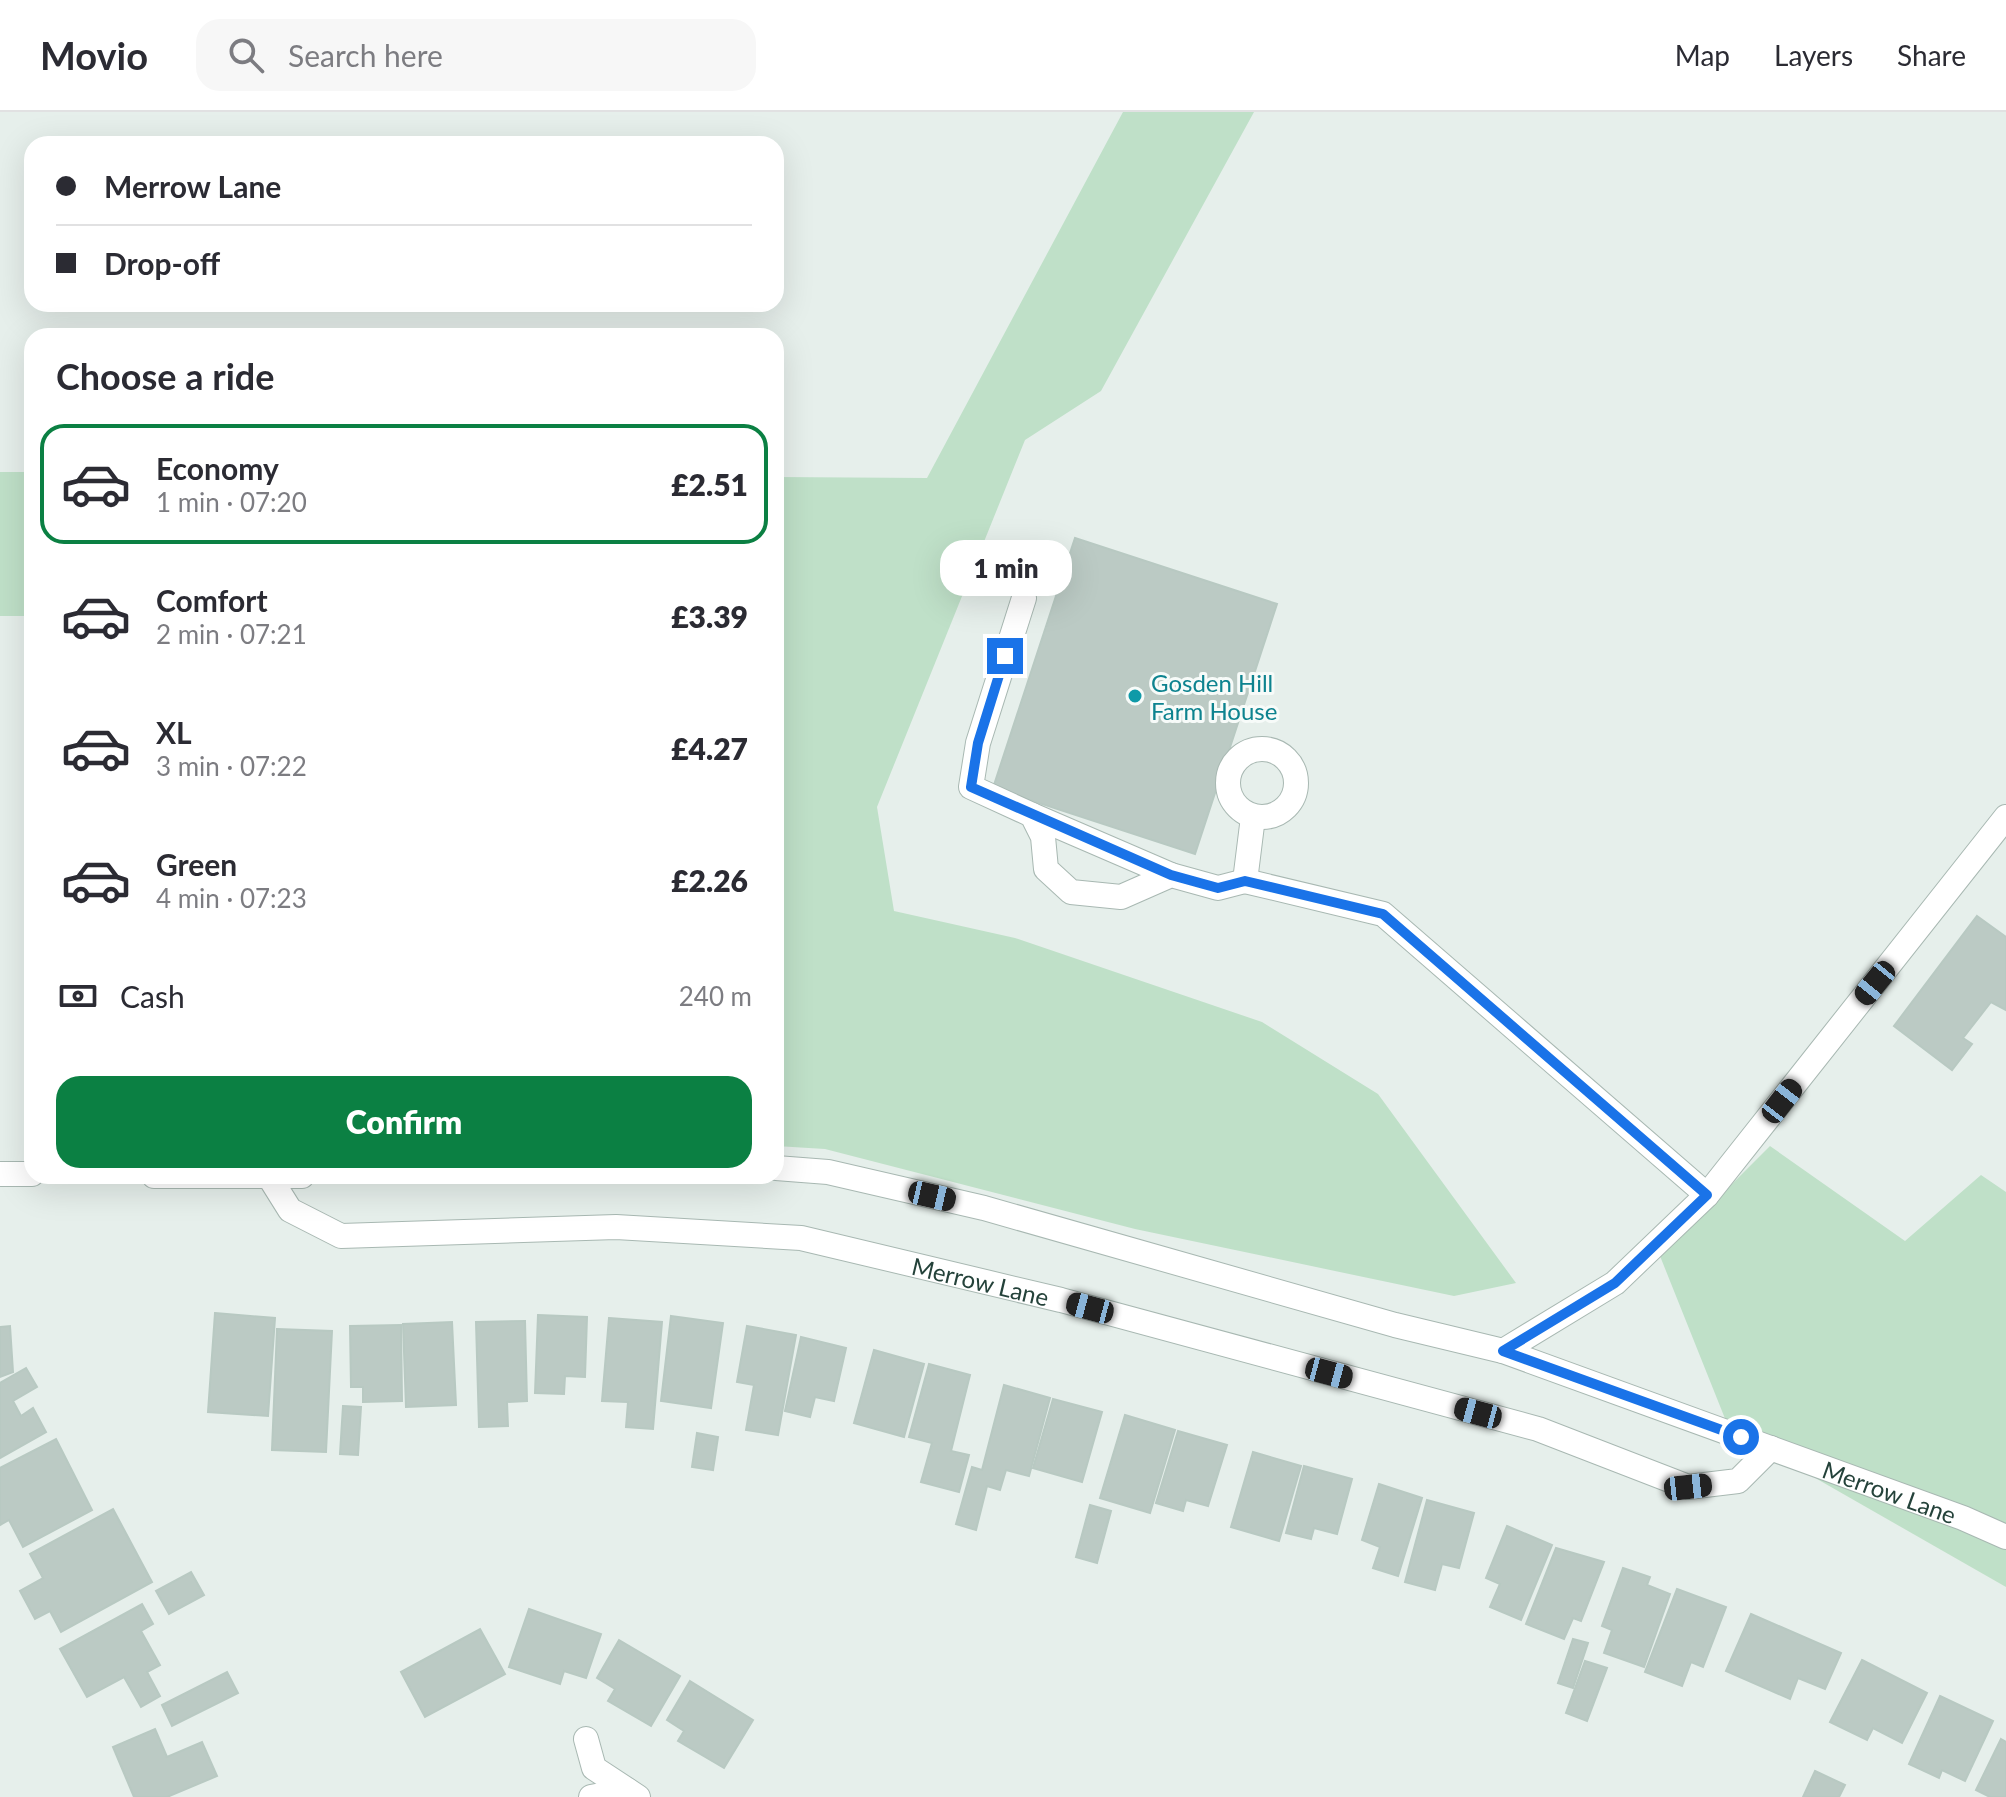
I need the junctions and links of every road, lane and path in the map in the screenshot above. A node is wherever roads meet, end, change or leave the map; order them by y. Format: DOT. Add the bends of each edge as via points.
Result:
graph roads {
  1 [pos="1024,598"];
  2 [pos="1032,815"];
  3 [pos="1253,817"];
  4 [pos="2006,817"];
  5 [pos="1171,875"];
  6 [pos="1245,881"];
  7 [pos="784,1169"];
  8 [pos="0,1174"];
  9 [pos="24,1174"];
  10 [pos="274,1184"];
  11 [pos="1707,1195"];
  12 [pos="1503,1351"];
  13 [pos="1771,1448"];
  14 [pos="2006,1537"];
  15 [pos="586,1739"];
  16 [pos="632,1793"];
  17 [pos="591,1797"];
  1 -- 2 [label="street" via="978,743 971,787"];
  2 -- 5 [label="street"];
  2 -- 5 [label="street" via="1043,837 1046,869 1071,892 1121,897"];
  3 -- 6 [label="street"];
  4 -- 11 [label="street"];
  5 -- 6 [label="street" via="1218,888"];
  6 -- 11 [label="street" via="1383,914"];
  7 -- 12 [label="street, Merrow Lane" via="828,1172 984,1208"];
  8 -- 9 [label="street"];
  10 -- 13 [label="street, Merrow Lane" via="290,1210 341,1236 616,1227 801,1238 1061,1300 1538,1429 1688,1487 1738,1481"];
  11 -- 12 [label="street" via="1615,1283"];
  12 -- 13 [label="street, Merrow Lane"];
  13 -- 14 [label="street, Merrow Lane"];
  15 -- 16 [label="street" via="594,1768"];
  16 -- 17 [label="street"];
}
